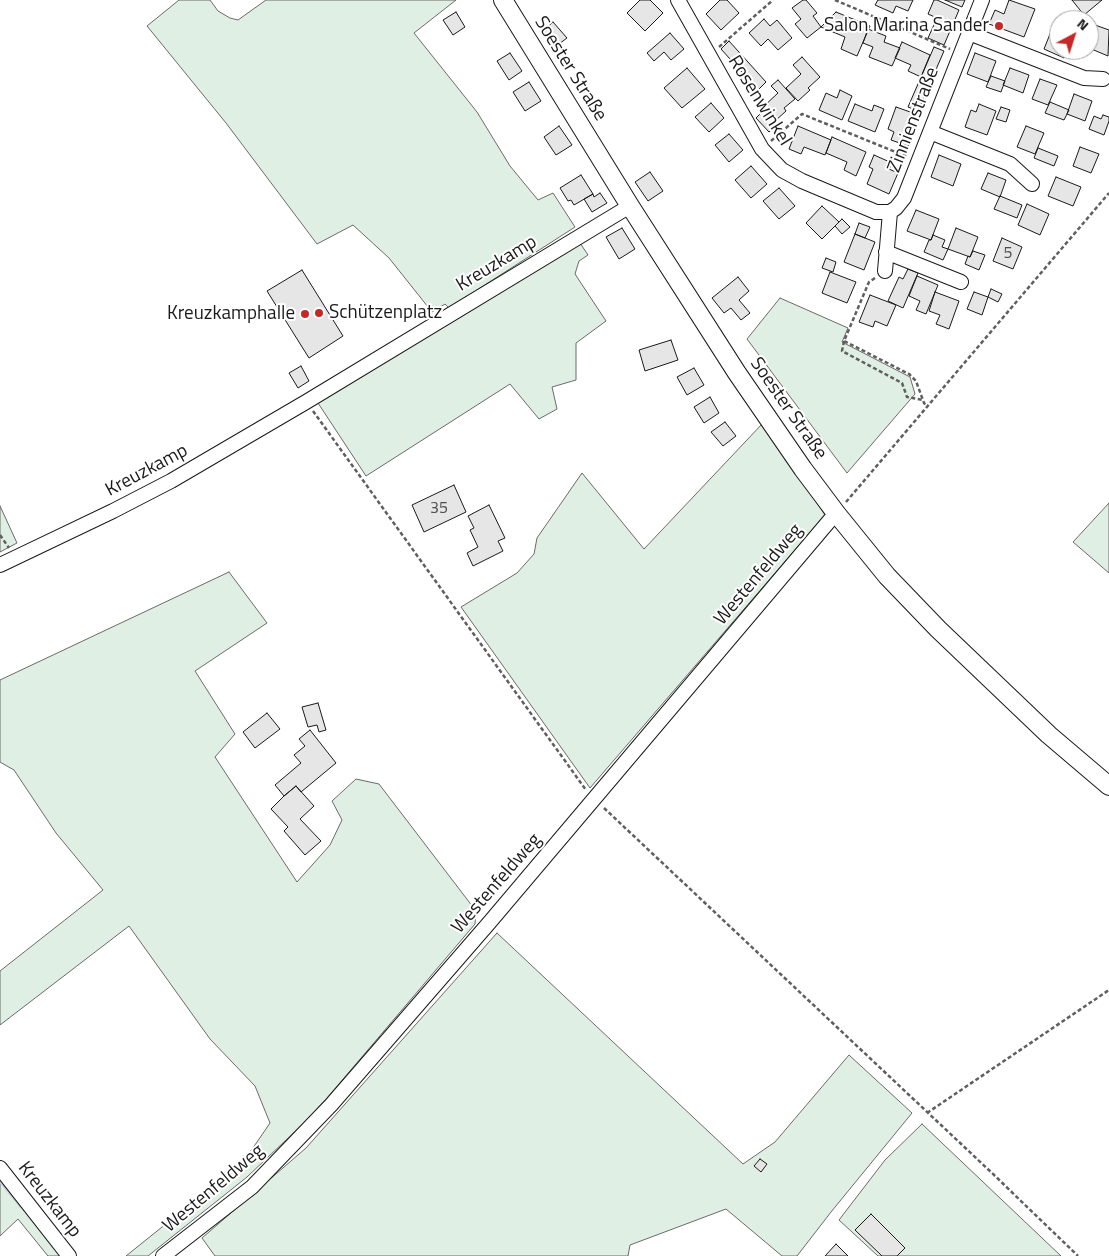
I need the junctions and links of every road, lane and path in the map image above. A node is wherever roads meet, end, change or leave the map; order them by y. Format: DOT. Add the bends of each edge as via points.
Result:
graph roads {
  1 [pos="503,0"];
  2 [pos="678,0"];
  3 [pos="773,0"];
  4 [pos="834,0"];
  5 [pos="982,0"];
  6 [pos="969,33"];
  7 [pos="960,54"];
  8 [pos="709,56"];
  9 [pos="1103,79"];
  10 [pos="930,132"];
  11 [pos="762,149"];
  12 [pos="919,161"];
  13 [pos="1032,184"];
  14 [pos="1109,193"];
  15 [pos="630,206"];
  16 [pos="890,212"];
  17 [pos="886,252"];
  18 [pos="885,271"];
  19 [pos="960,282"];
  20 [pos="844,340"];
  21 [pos="923,400"];
  22 [pos="306,402"];
  23 [pos="928,407"];
  24 [pos="836,513"];
  25 [pos="6,543"];
  26 [pos="0,545"];
  27 [pos="0,564"];
  28 [pos="1109,786"];
  29 [pos="594,800"];
  30 [pos="1109,990"];
  31 [pos="927,1113"];
  32 [pos="0,1168"];
  33 [pos="69,1256"];
  34 [pos="163,1256"];
  35 [pos="1078,1256"];
  1 -- 15 [label="main road, Soester Straße"];
  2 -- 8 [label="street, Rosenwinkel"];
  3 -- 8 [label="path"];
  4 -- 7 [label="path"];
  5 -- 6 [label="street, Zinnienstraße"];
  6 -- 7 [label="street, Zinnienstraße"];
  6 -- 9 [label="street" via="1084,78"];
  7 -- 10 [label="street, Zinnienstraße"];
  8 -- 11 [label="street, Rosenwinkel"];
  10 -- 12 [label="street, Zinnienstraße"];
  10 -- 13 [label="street" via="1010,164"];
  11 -- 12 [label="path" via="802,114"];
  11 -- 16 [label="street, Rosenwinkel" via="782,170 802,182 876,212"];
  12 -- 16 [label="street, Zinnienstraße" via="904,198"];
  14 -- 23 [label="path"];
  15 -- 22 [label="street, Kreuzkamp"];
  15 -- 24 [label="main road, Soester Straße" via="737,374"];
  16 -- 17 [label="street"];
  17 -- 18 [label="street"];
  17 -- 19 [label="street"];
  18 -- 20 [label="path" via="869,282"];
  20 -- 21 [label="path" via="909,374 916,381"];
  20 -- 21 [label="path" via="842,351 902,383 907,397"];
  21 -- 23 [label="path"];
  22 -- 27 [label="street, Kreuzkamp" via="113,511"];
  22 -- 29 [label="path"];
  23 -- 24 [label="path"];
  24 -- 28 [label="main road, Soester Straße" via="887,576 938,629 1049,735"];
  24 -- 29 [label="street, Westenfeldweg"];
  25 -- 26 [label="path"];
  29 -- 31 [label="path"];
  29 -- 34 [label="street, Westenfeldweg" via="331,1105 252,1187"];
  30 -- 31 [label="path"];
  31 -- 35 [label="path"];
  32 -- 33 [label="street, Kreuzkamp"];
}
